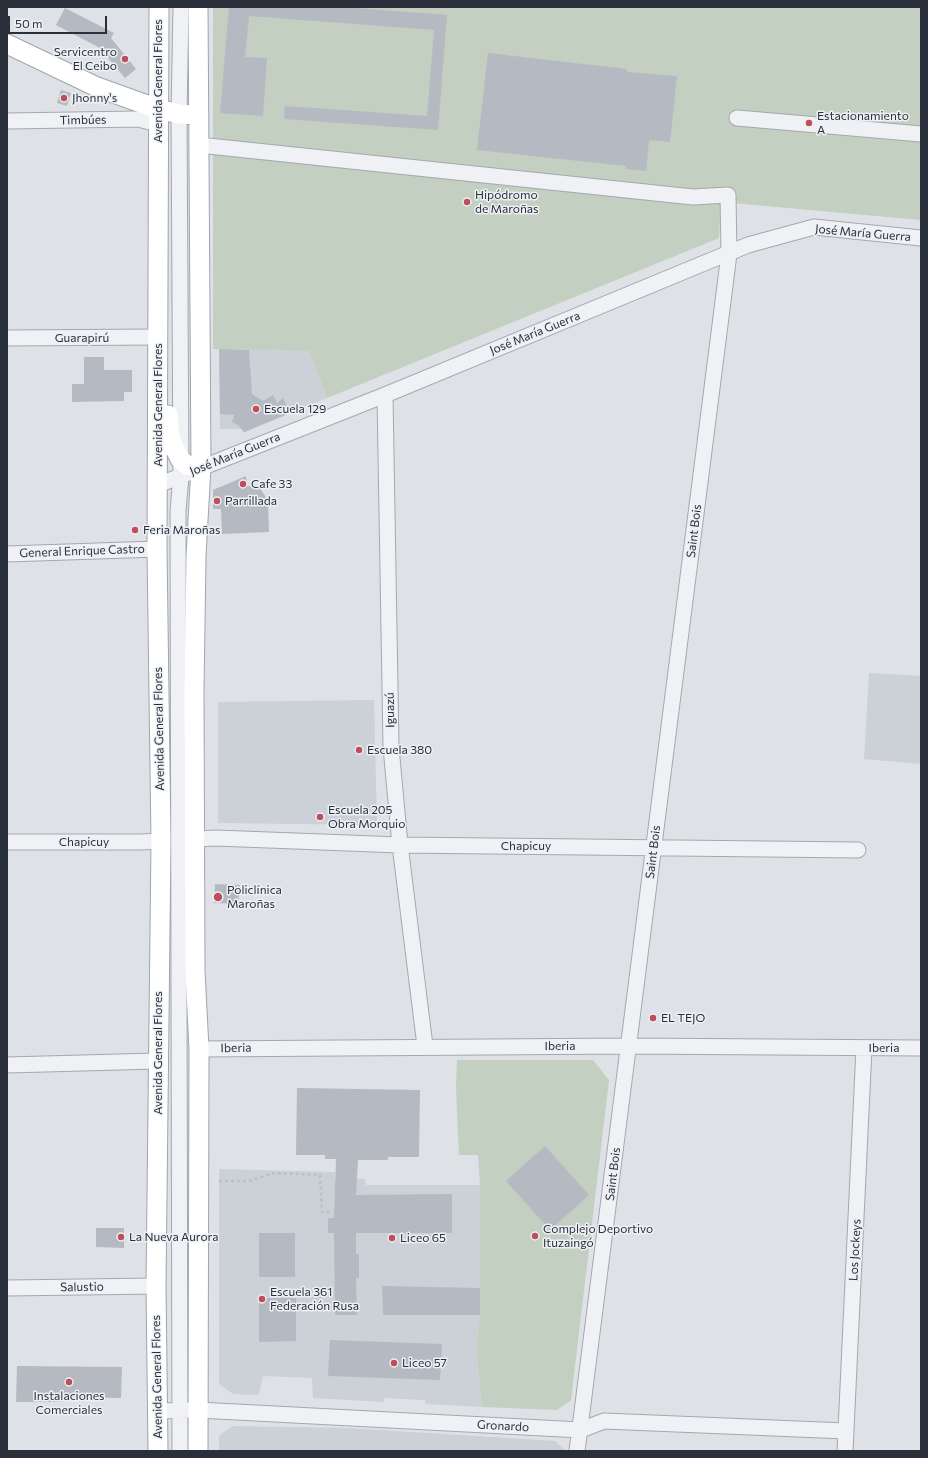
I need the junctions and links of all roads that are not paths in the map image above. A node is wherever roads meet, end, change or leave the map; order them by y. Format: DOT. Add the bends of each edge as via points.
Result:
graph roads {
  1 [pos="159,7"];
  2 [pos="175,7"];
  3 [pos="181,7"];
  4 [pos="198,7"];
  5 [pos="180,28"];
  6 [pos="7,44"];
  7 [pos="179,114"];
  8 [pos="199,115"];
  9 [pos="158,117"];
  10 [pos="737,118"];
  11 [pos="7,121"];
  12 [pos="921,134"];
  13 [pos="199,145"];
  14 [pos="199,217"];
  15 [pos="921,238"];
  16 [pos="729,254"];
  17 [pos="180,293"];
  18 [pos="157,337"];
  19 [pos="7,338"];
  20 [pos="385,395"];
  21 [pos="181,468"];
  22 [pos="201,468"];
  23 [pos="158,485"];
  24 [pos="157,549"];
  25 [pos="7,554"];
  26 [pos="195,839"];
  27 [pos="161,841"];
  28 [pos="7,842"];
  29 [pos="400,845"];
  30 [pos="654,847"];
  31 [pos="858,850"];
  32 [pos="425,1046"];
  33 [pos="629,1046"];
  34 [pos="864,1048"];
  35 [pos="921,1048"];
  36 [pos="199,1049"];
  37 [pos="157,1061"];
  38 [pos="7,1065"];
  39 [pos="156,1286"];
  40 [pos="7,1288"];
  41 [pos="189,1410"];
  42 [pos="158,1411"];
  43 [pos="581,1430"];
  44 [pos="846,1431"];
  45 [pos="158,1451"];
  46 [pos="180,1451"];
  47 [pos="198,1451"];
  48 [pos="577,1451"];
  49 [pos="845,1451"];
  1 -- 9 [label="main road, Avenida General Flores"];
  2 -- 5 [label="street, Avenida General Flores"];
  3 -- 5 [label="street, Avenida General Flores"];
  4 -- 8 [label="main road, Avenida General Flores"];
  5 -- 7 [label="street, Avenida General Flores"];
  6 -- 9 [label="main road"];
  7 -- 8 [label="main road"];
  7 -- 9 [label="main road"];
  7 -- 14 [label="main road" via="189,132 190,194"];
  7 -- 17 [label="street, Avenida General Flores"];
  8 -- 13 [label="main road, Avenida General Flores"];
  9 -- 11 [label="street, Timbúes"];
  9 -- 18 [label="main road, Avenida General Flores"];
  10 -- 12 [label="street"];
  13 -- 14 [label="main road, Avenida General Flores"];
  13 -- 16 [label="street, Saint Bois" via="693,197 728,195"];
  14 -- 17 [label="street, Avenida General Flores" via="190,241 186,283"];
  14 -- 22 [label="main road, Avenida General Flores"];
  15 -- 16 [label="street, José María Guerra" via="814,227 748,245"];
  16 -- 20 [label="street, José María Guerra"];
  16 -- 30 [label="street, Saint Bois"];
  17 -- 21 [label="street, Avenida General Flores"];
  18 -- 19 [label="street, Guarapirú"];
  18 -- 21 [label="main road" via="166,363 169,428"];
  18 -- 23 [label="main road, Avenida General Flores"];
  20 -- 22 [label="street, José María Guerra"];
  20 -- 29 [label="street, Iguazú" via="391,747"];
  21 -- 22 [label="main road" via="187,465"];
  21 -- 23 [label="street, José María Guerra"];
  21 -- 41 [label="street, Avenida General Flores" via="178,511"];
  22 -- 26 [label="main road, Avenida General Flores" via="196,556"];
  23 -- 24 [label="main road, Avenida General Flores"];
  24 -- 25 [label="street, General Enrique Castro"];
  24 -- 27 [label="main road, Avenida General Flores"];
  26 -- 29 [label="street, Chapicuy"];
  26 -- 36 [label="main road, Avenida General Flores" via="195,971"];
  27 -- 28 [label="street, Chapicuy"];
  27 -- 37 [label="main road, Avenida General Flores"];
  29 -- 30 [label="street, Chapicuy"];
  29 -- 32 [label="street, Iguazú"];
  30 -- 31 [label="street, Chapicuy"];
  30 -- 33 [label="street, Saint Bois"];
  32 -- 33 [label="street, Iberia"];
  32 -- 36 [label="street, Iberia"];
  33 -- 34 [label="street, Iberia"];
  33 -- 43 [label="street, Saint Bois"];
  34 -- 35 [label="street, Iberia"];
  34 -- 44 [label="street, Los Jockeys"];
  36 -- 41 [label="main road, Avenida General Flores"];
  37 -- 38 [label="street"];
  37 -- 39 [label="main road, Avenida General Flores"];
  39 -- 40 [label="street, Salustio"];
  39 -- 42 [label="main road, Avenida General Flores"];
  41 -- 42 [label="street, Gronardo"];
  41 -- 43 [label="street, Gronardo"];
  41 -- 46 [label="street, Avenida General Flores"];
  41 -- 47 [label="main road, Avenida General Flores"];
  42 -- 45 [label="main road, Avenida General Flores"];
  43 -- 44 [label="street, Gronardo" via="604,1421"];
  43 -- 48 [label="street, Saint Bois"];
  44 -- 49 [label="street, Los Jockeys"];
}
